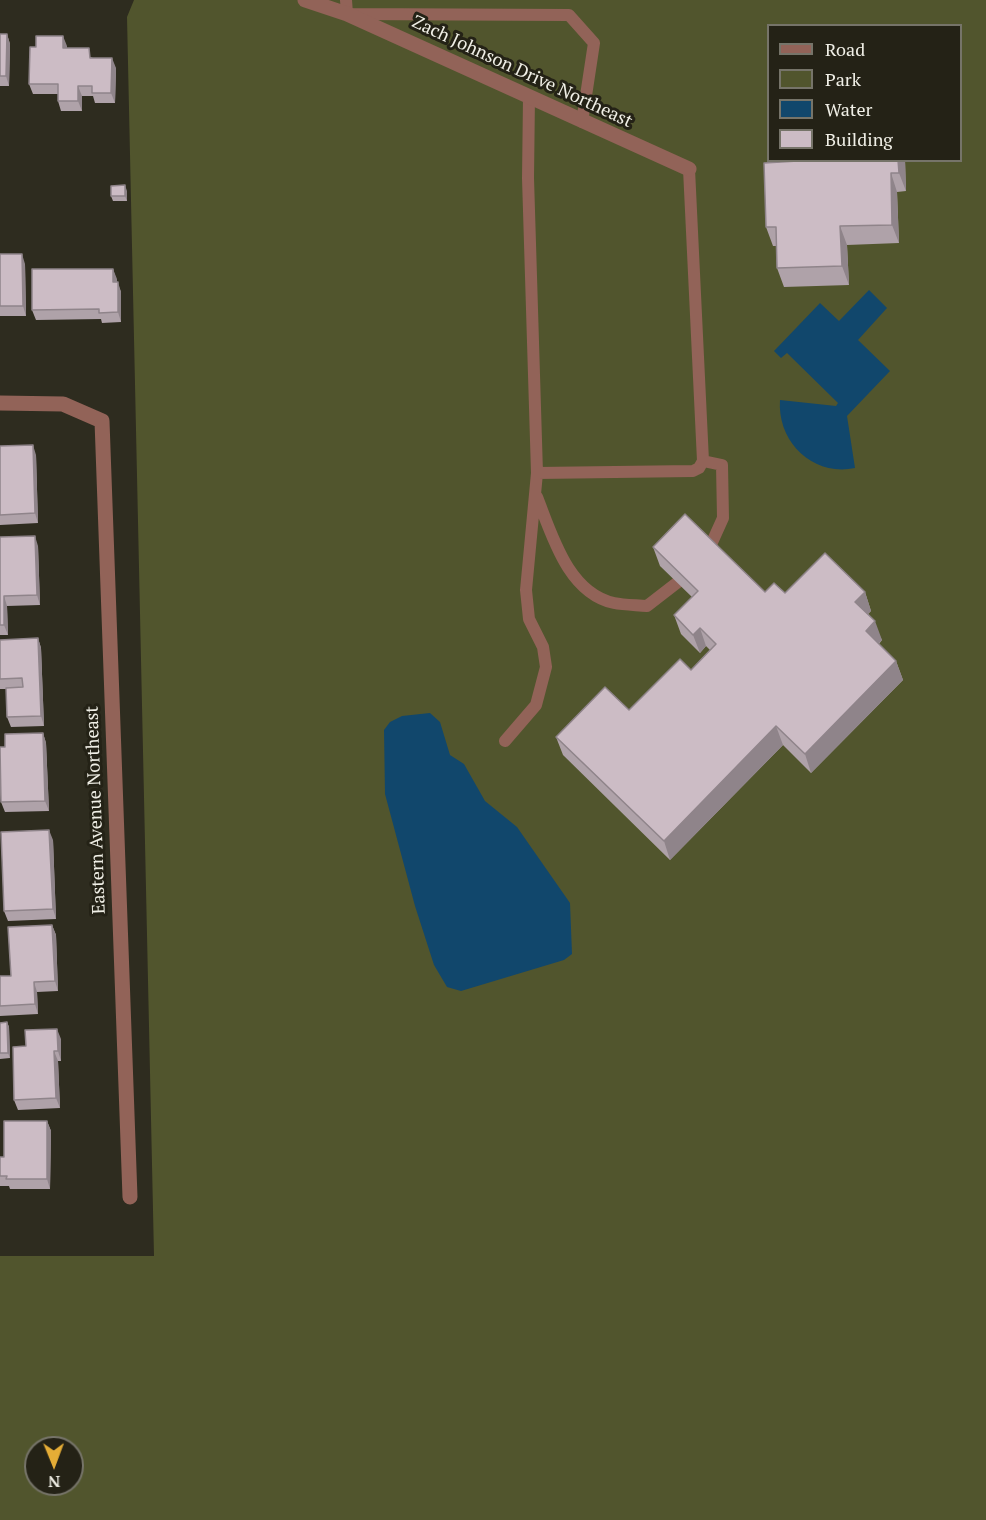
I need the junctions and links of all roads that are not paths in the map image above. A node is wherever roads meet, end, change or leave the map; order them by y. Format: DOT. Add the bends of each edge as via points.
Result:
graph roads {
  1 [pos="305,0"];
  2 [pos="347,7"];
  3 [pos="529,98"];
  4 [pos="582,122"];
  5 [pos="689,169"];
  6 [pos="0,404"];
  7 [pos="703,460"];
  8 [pos="537,473"];
  9 [pos="536,494"];
  10 [pos="709,549"];
  11 [pos="678,582"];
  12 [pos="505,741"];
  13 [pos="130,1197"];
  1 -- 2 [label="street, Zach Johnson Drive Northeast"];
  2 -- 3 [label="street, Zach Johnson Drive Northeast"];
  2 -- 4 [label="lane" via="569,15 594,43"];
  3 -- 4 [label="street, Zach Johnson Drive Northeast"];
  3 -- 8 [label="lane"];
  4 -- 5 [label="street, Zach Johnson Drive Northeast"];
  5 -- 7 [label="lane"];
  6 -- 13 [label="street, Eastern Avenue Northeast" via="63,404 102,421"];
  7 -- 8 [label="lane" via="693,471"];
  7 -- 10 [label="lane" via="722,465 723,518"];
  8 -- 9 [label="lane"];
  9 -- 11 [label="lane" via="561,554 580,585 612,603 647,606"];
  9 -- 12 [label="lane" via="526,590 529,619 543,647 546,667 536,705"];
}
